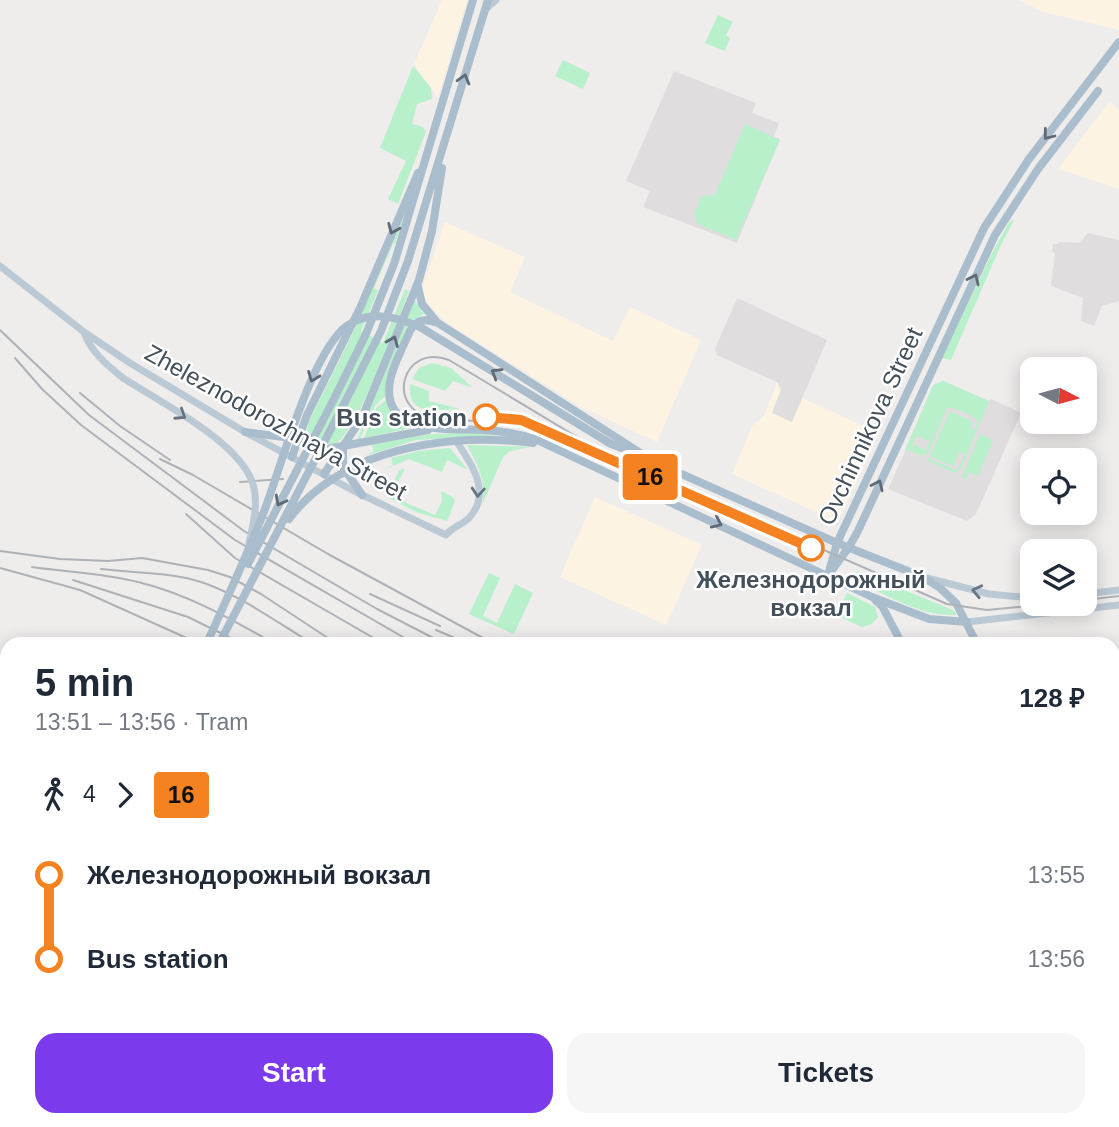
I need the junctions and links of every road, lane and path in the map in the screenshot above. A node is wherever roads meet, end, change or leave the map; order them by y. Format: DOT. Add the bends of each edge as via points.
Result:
graph roads {
  1 [pos="473,0"];
  2 [pos="488,0"];
  3 [pos="496,0"];
  4 [pos="485,10"];
  5 [pos="1119,42"];
  6 [pos="1098,91"];
  7 [pos="431,145"];
  8 [pos="445,145"];
  9 [pos="0,267"];
  10 [pos="419,280"];
  11 [pos="438,323"];
  12 [pos="84,332"];
  13 [pos="434,429"];
  14 [pos="245,432"];
  15 [pos="299,439"];
  16 [pos="456,441"];
  17 [pos="543,444"];
  18 [pos="343,447"];
  19 [pos="292,457"];
  20 [pos="653,461"];
  21 [pos="324,474"];
  22 [pos="362,495"];
  23 [pos="837,543"];
  24 [pos="849,547"];
  25 [pos="246,557"];
  26 [pos="828,575"];
  27 [pos="923,577"];
  28 [pos="1119,590"];
  29 [pos="246,591"];
  30 [pos="1097,593"];
  31 [pos="872,597"];
  32 [pos="1020,597"];
  33 [pos="1119,605"];
  34 [pos="967,622"];
  35 [pos="212,632"];
  36 [pos="210,637"];
  37 [pos="223,637"];
  38 [pos="898,637"];
  39 [pos="974,637"];
  1 -- 7 [label="main road"];
  2 -- 4 [label="main road"];
  3 -- 4 [label="main road"];
  8 -- 4 [label="main road, one-way"];
  5 -- 23 [label="main road, Ovchinnikova Street, one-way" via="1029,159 984,228"];
  24 -- 6 [label="main road, Ovchinnikova Street, one-way" via="996,235 1038,169"];
  7 -- 15 [label="main road, one-way"];
  7 -- 35 [label="main road, one-way, bridge" via="394,264 366,334"];
  8 -- 10 [label="main road"];
  8 -- 29 [label="main road, bridge" via="393,302"];
  9 -- 12 [label="main road, Zheleznodorozhnaya Street"];
  10 -- 11 [label="main road" via="419,298"];
  18 -- 10 [label="main road, one-way" via="362,418"];
  11 -- 13 [label="main road" via="425,319 414,325 389,385 401,417"];
  11 -- 20 [label="main road"];
  12 -- 14 [label="main road, Zheleznodorozhnaya Street"];
  12 -- 25 [label="main road, one-way, bridge" via="93,350 123,378 217,438 246,467 255,490"];
  13 -- 17 [label="main road" via="500,432"];
  13 -- 18 [label="main road"];
  14 -- 15 [label="main road"];
  14 -- 19 [label="main road, Zheleznodorozhnaya Street"];
  15 -- 18 [label="main road" via="327,449"];
  15 -- 19 [label="main road"];
  16 -- 17 [label="main road"];
  16 -- 22 [label="main road, Zheleznodorozhnaya Street, one-way" via="476,473 480,493 472,514 446,534"];
  16 -- 29 [label="main road, bridge" via="414,446 334,476 295,510"];
  17 -- 26 [label="main road, one-way"];
  18 -- 21 [label="main road"];
  18 -- 22 [label="main road" via="343,467"];
  19 -- 21 [label="main road, Zheleznodorozhnaya Street"];
  20 -- 23 [label="main road"];
  20 -- 25 [label="main road, one-way, bridge" via="611,444 413,324 380,316 357,320 336,336 318,366"];
  21 -- 22 [label="main road, Zheleznodorozhnaya Street"];
  23 -- 24 [label="main road"];
  23 -- 26 [label="main road, Ovchinnikova Street"];
  24 -- 26 [label="main road, Ovchinnikova Street"];
  24 -- 27 [label="main road"];
  25 -- 35 [label="main road, bridge"];
  26 -- 31 [label="main road"];
  32 -- 27 [label="main road, one-way"];
  27 -- 34 [label="main road" via="950,596"];
  28 -- 30 [label="main road"];
  29 -- 37 [label="main road, bridge"];
  31 -- 34 [label="main road" via="929,619"];
  31 -- 38 [label="main road"];
  33 -- 34 [label="main road"];
  34 -- 39 [label="main road"];
  35 -- 36 [label="main road, bridge"];
}
